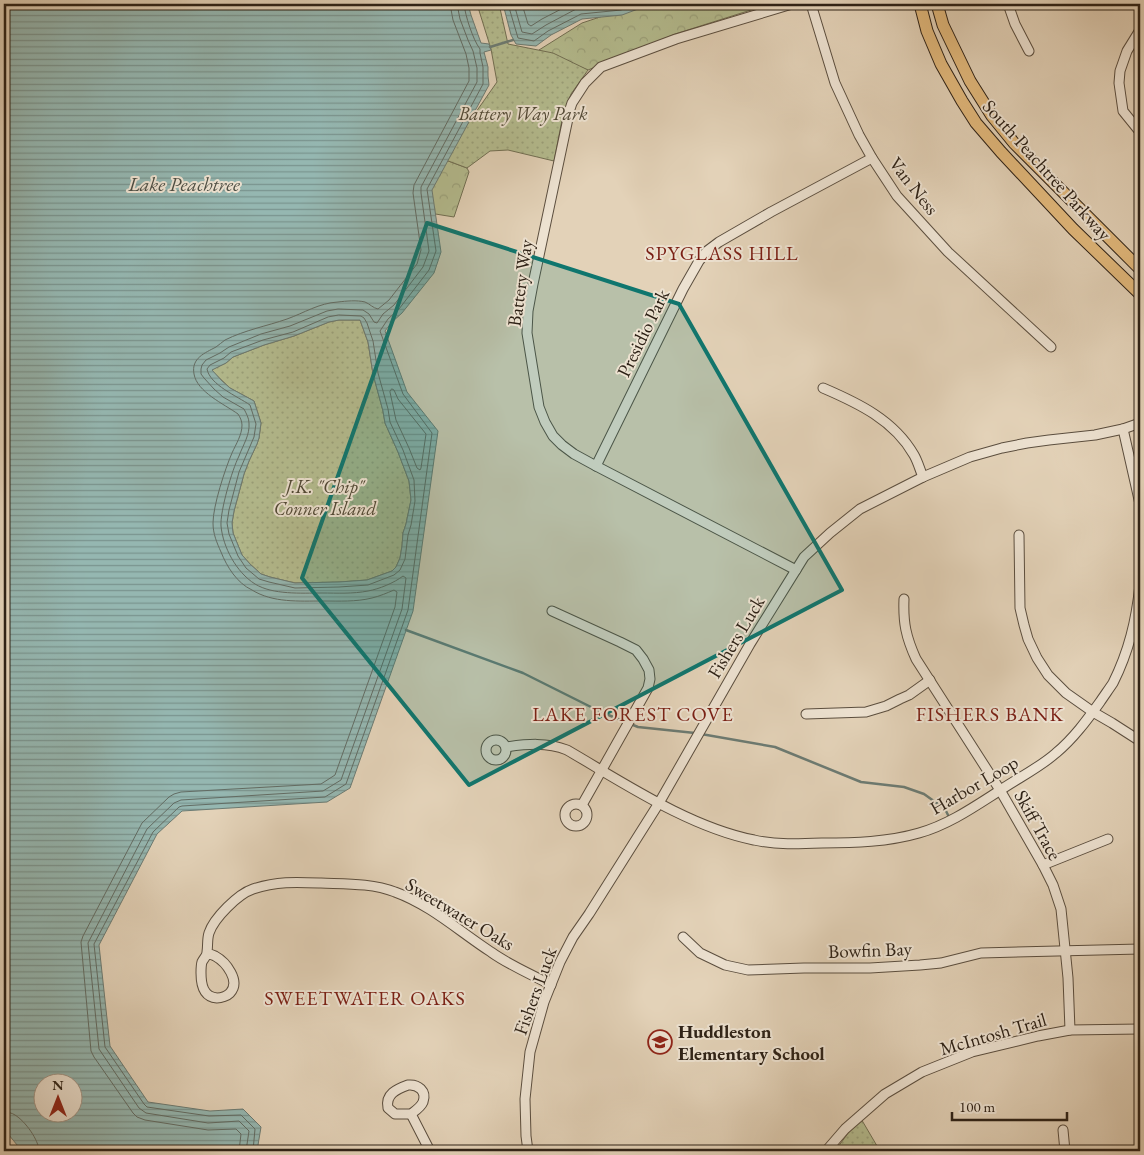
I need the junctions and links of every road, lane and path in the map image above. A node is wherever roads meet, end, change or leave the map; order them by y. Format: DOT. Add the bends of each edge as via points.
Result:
graph roads {
  1 [pos="792,4"];
  2 [pos="811,4"];
  3 [pos="920,4"];
  4 [pos="937,4"];
  5 [pos="1008,4"];
  6 [pos="1140,30"];
  7 [pos="1030,51"];
  8 [pos="1140,132"];
  9 [pos="872,158"];
  10 [pos="1140,269"];
  11 [pos="1140,294"];
  12 [pos="1051,347"];
  13 [pos="822,388"];
  14 [pos="1140,423"];
  15 [pos="1123,429"];
  16 [pos="596,466"];
  17 [pos="923,477"];
  18 [pos="1140,504"];
  19 [pos="1019,535"];
  20 [pos="796,570"];
  21 [pos="1140,585"];
  22 [pos="904,599"];
  23 [pos="552,611"];
  24 [pos="1138,615"];
  25 [pos="930,680"];
  26 [pos="1093,712"];
  27 [pos="806,714"];
  28 [pos="1140,742"];
  29 [pos="506,747"];
  30 [pos="601,770"];
  31 [pos="1000,790"];
  32 [pos="659,803"];
  33 [pos="582,805"];
  34 [pos="1108,839"];
  35 [pos="1043,865"];
  36 [pos="683,937"];
  37 [pos="1140,949"];
  38 [pos="1066,951"];
  39 [pos="208,954"];
  40 [pos="550,985"];
  41 [pos="1140,1029"];
  42 [pos="1070,1030"];
  43 [pos="411,1114"];
  44 [pos="1063,1130"];
  45 [pos="430,1151"];
  46 [pos="528,1151"];
  47 [pos="826,1151"];
  48 [pos="1065,1151"];
  1 -- 16 [label="street, Battery Way" via="676,39 601,67 572,103 533,284 527,332 539,407 545,422 562,445"];
  2 -- 9 [label="street, Van Ness" via="835,83"];
  3 -- 11 [label="main road, South Peachtree Parkway" via="927,31 942,64 976,123 1073,228"];
  4 -- 10 [label="main road, South Peachtree Parkway" via="943,25 970,82 992,116"];
  5 -- 7 [label="street"];
  6 -- 8 [label="street" via="1127,51 1119,83 1124,111"];
  9 -- 12 [label="street, Van Ness" via="897,196 948,252"];
  9 -- 16 [label="street, Presidio Park" via="771,212 707,251 683,289"];
  13 -- 17 [label="street" via="861,406 889,425 914,455"];
  14 -- 15 [label="street, Fishers Luck"];
  15 -- 17 [label="street, Fishers Luck" via="1002,448 970,457"];
  15 -- 18 [label="street"];
  16 -- 20 [label="street, Battery Way"];
  17 -- 20 [label="street, Fishers Luck" via="860,509 804,557"];
  19 -- 26 [label="street" via="1020,608 1028,639 1048,675"];
  20 -- 32 [label="street, Fishers Luck"];
  21 -- 24 [label="street, Harbor Loop"];
  22 -- 25 [label="street, Skiff Trace" via="908,640"];
  23 -- 30 [label="street" via="636,650 649,670 648,688"];
  24 -- 26 [label="street, Harbor Loop" via="1112,684"];
  25 -- 27 [label="street" via="905,697 866,712"];
  25 -- 31 [label="street, Skiff Trace"];
  26 -- 28 [label="street"];
  26 -- 31 [label="street, Harbor Loop" via="1056,754"];
  29 -- 30 [label="street, Harbor Loop" via="528,744 558,746"];
  30 -- 32 [label="street, Harbor Loop"];
  30 -- 33 [label="street"];
  31 -- 32 [label="street, Harbor Loop" via="946,822 920,833 843,843 754,840 723,833"];
  31 -- 35 [label="street, Skiff Trace"];
  32 -- 40 [label="street, Fishers Luck" via="572,937"];
  34 -- 35 [label="street"];
  35 -- 38 [label="street, Skiff Trace" via="1061,909"];
  36 -- 38 [label="street, Bowfin Bay" via="700,953 725,965 748,970 896,967 941,963 982,953"];
  37 -- 38 [label="street, Bowfin Bay"];
  38 -- 42 [label="street, Skiff Trace"];
  39 -- 39 [label="street, Sweetwater Oaks" via="201,963 201,981 205,993 221,998 230,992 235,982 224,964"];
  39 -- 40 [label="street, Sweetwater Oaks" via="209,933 217,920 230,903 251,890 274,883 352,884 374,886 413,900 492,954"];
  40 -- 46 [label="street, Fishers Luck" via="530,1052 526,1099"];
  41 -- 42 [label="street, McIntosh Trail"];
  42 -- 47 [label="street, McIntosh Trail" via="972,1052 922,1072 871,1105"];
  43 -- 45 [label="street"];
  44 -- 48 [label="street"];
}
